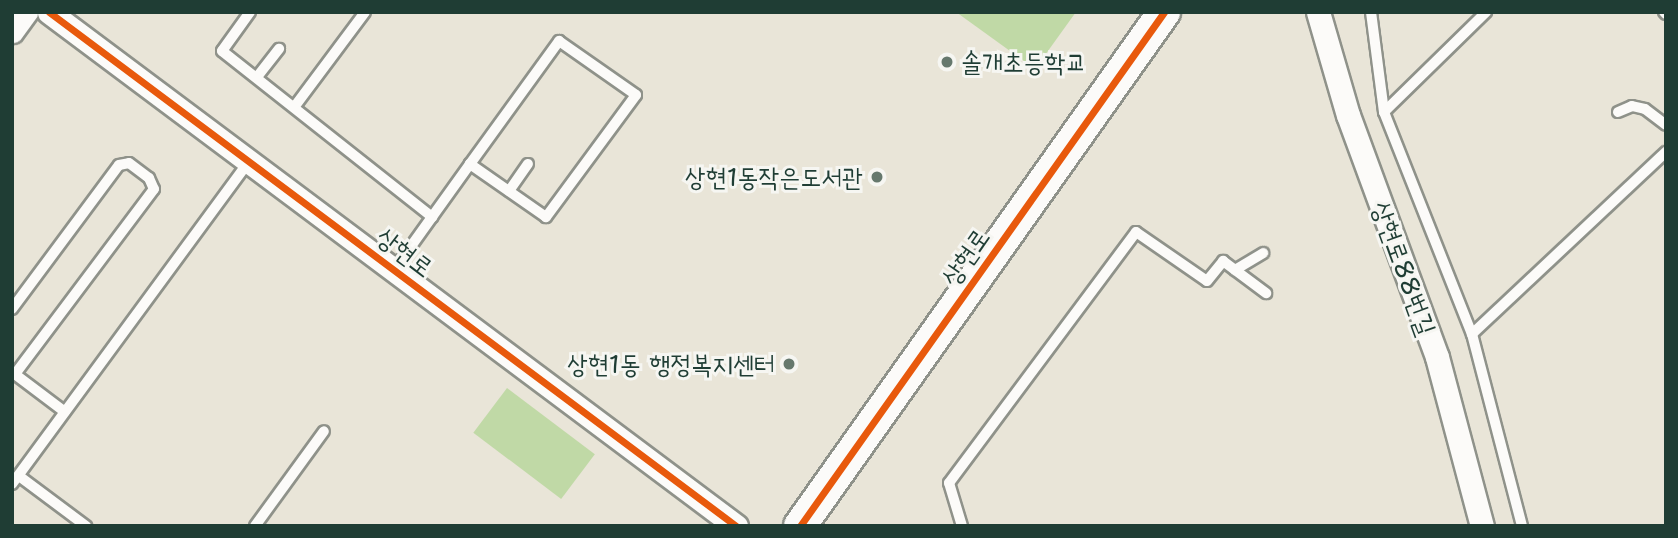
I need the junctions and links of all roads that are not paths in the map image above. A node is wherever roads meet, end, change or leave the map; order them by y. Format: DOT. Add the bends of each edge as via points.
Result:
graph roads {
  1 [pos="26,12"];
  2 [pos="49,12"];
  3 [pos="250,12"];
  4 [pos="365,12"];
  5 [pos="1164,12"];
  6 [pos="1318,12"];
  7 [pos="1371,12"];
  8 [pos="1486,12"];
  9 [pos="12,31"];
  10 [pos="279,49"];
  11 [pos="257,77"];
  12 [pos="295,106"];
  13 [pos="1384,112"];
  14 [pos="1618,112"];
  15 [pos="1666,125"];
  16 [pos="1666,152"];
  17 [pos="249,161"];
  18 [pos="470,164"];
  19 [pos="528,164"];
  20 [pos="509,191"];
  21 [pos="432,218"];
  22 [pos="1263,253"];
  23 [pos="394,270"];
  24 [pos="1235,270"];
  25 [pos="1266,293"];
  26 [pos="12,309"];
  27 [pos="1472,334"];
  28 [pos="14,373"];
  29 [pos="65,412"];
  30 [pos="324,431"];
  31 [pos="16,480"];
  32 [pos="86,526"];
  33 [pos="255,526"];
  34 [pos="736,526"];
  35 [pos="800,526"];
  36 [pos="962,526"];
  37 [pos="1482,526"];
  38 [pos="1522,526"];
  1 -- 9 [label="street"];
  2 -- 17 [label="street, 상현로"];
  3 -- 11 [label="lane" via="222,51"];
  4 -- 12 [label="lane"];
  5 -- 35 [label="street, 상현로"];
  6 -- 37 [label="street, 상현로88번길" via="1348,115 1437,357"];
  7 -- 13 [label="lane"];
  8 -- 13 [label="lane"];
  10 -- 11 [label="lane"];
  11 -- 12 [label="lane"];
  12 -- 21 [label="lane"];
  13 -- 27 [label="lane"];
  14 -- 15 [label="lane" via="1632,106 1645,109"];
  16 -- 27 [label="lane"];
  17 -- 23 [label="street, 상현로"];
  17 -- 29 [label="lane"];
  18 -- 20 [label="lane"];
  18 -- 20 [label="lane" via="559,41 636,95 546,217"];
  18 -- 21 [label="lane"];
  19 -- 20 [label="lane"];
  21 -- 23 [label="lane"];
  22 -- 24 [label="lane"];
  23 -- 34 [label="street, 상현로"];
  24 -- 25 [label="lane"];
  24 -- 36 [label="lane" via="1223,261 1207,281 1136,232 949,483"];
  26 -- 28 [label="lane" via="119,165 129,163 149,178 154,189"];
  27 -- 38 [label="lane"];
  28 -- 29 [label="lane"];
  29 -- 31 [label="lane"];
  30 -- 33 [label="lane"];
  31 -- 32 [label="lane"];
}
